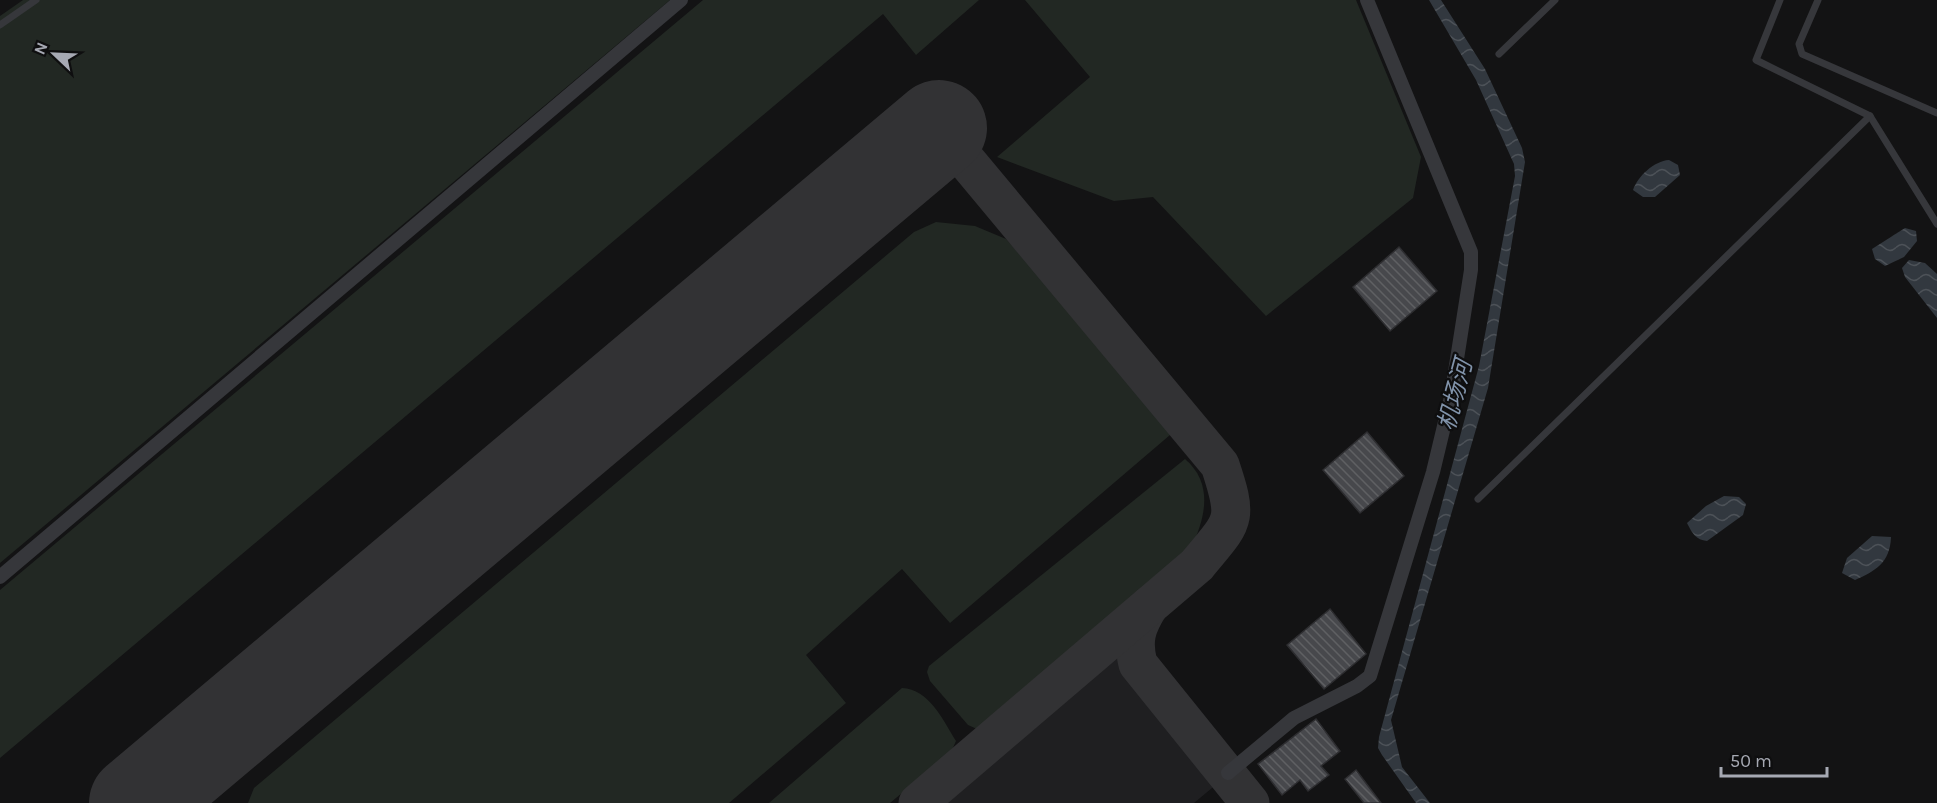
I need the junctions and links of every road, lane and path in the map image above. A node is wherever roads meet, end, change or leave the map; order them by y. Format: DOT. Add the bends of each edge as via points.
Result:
graph roads {
  1 [pos="36,0"];
  2 [pos="681,0"];
  3 [pos="1367,0"];
  4 [pos="1555,0"];
  5 [pos="1780,0"];
  6 [pos="1818,0"];
  7 [pos="0,25"];
  8 [pos="1499,54"];
  9 [pos="1937,113"];
  10 [pos="1870,116"];
  11 [pos="1937,224"];
  12 [pos="1478,499"];
  13 [pos="0,577"];
  14 [pos="1228,773"];
  1 -- 7 [label="lane"];
  2 -- 13 [label="street"];
  3 -- 14 [label="street" via="1470,252 1471,270 1450,397 1433,472 1370,676 1294,718"];
  4 -- 8 [label="lane"];
  5 -- 10 [label="lane" via="1756,60"];
  6 -- 9 [label="lane" via="1799,44 1802,54"];
  10 -- 11 [label="lane"];
  10 -- 12 [label="lane"];
}
